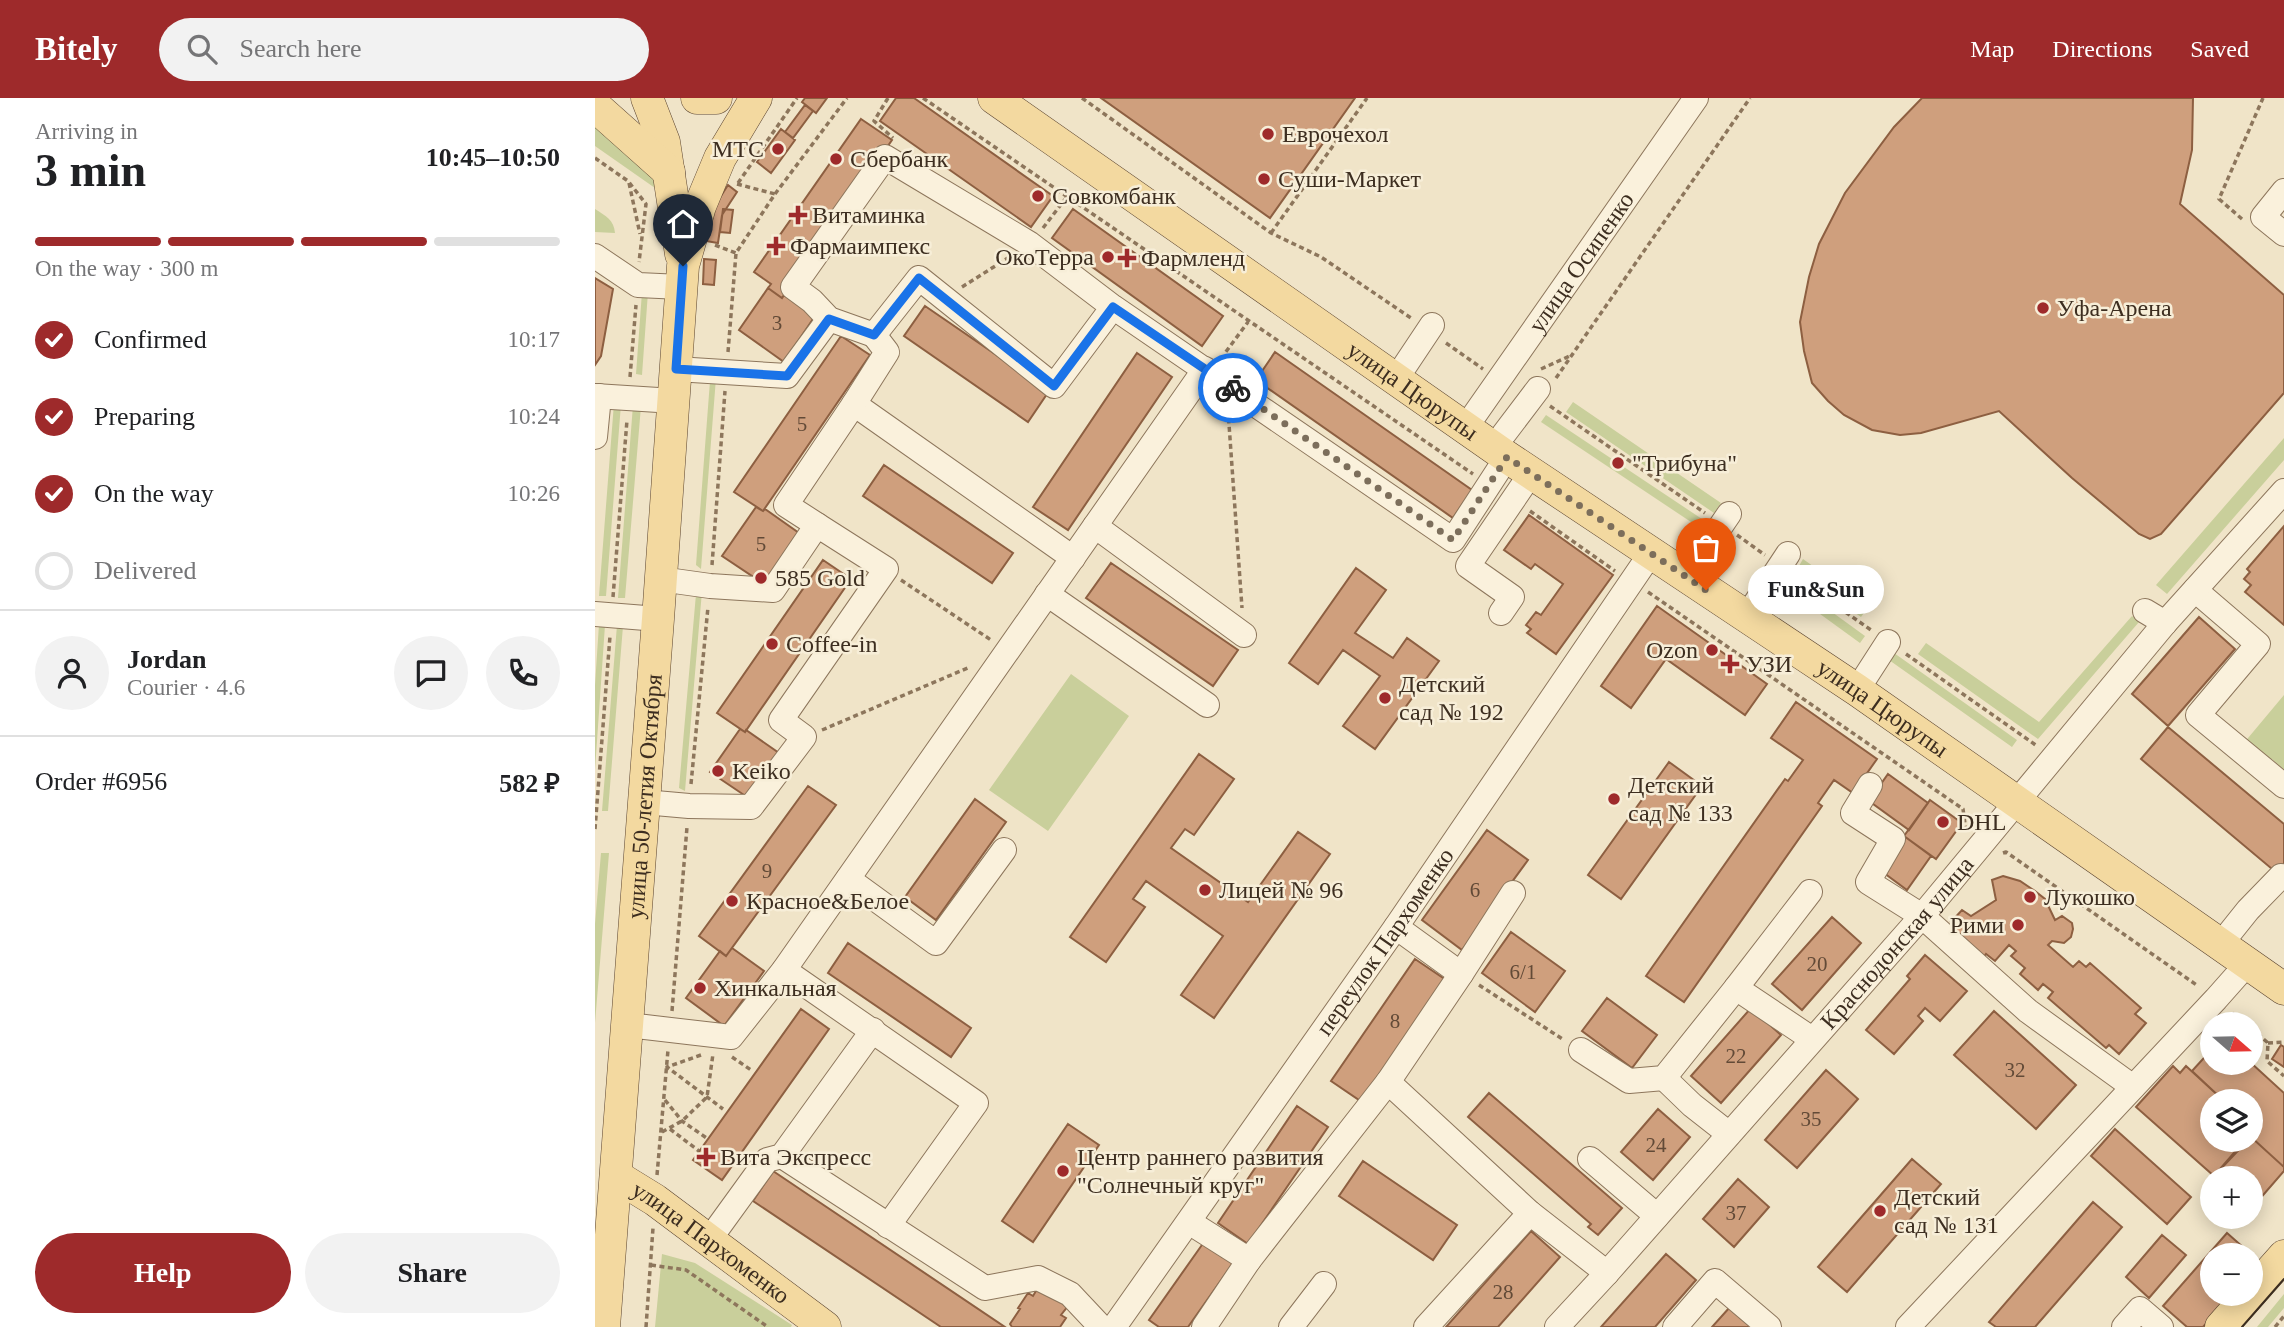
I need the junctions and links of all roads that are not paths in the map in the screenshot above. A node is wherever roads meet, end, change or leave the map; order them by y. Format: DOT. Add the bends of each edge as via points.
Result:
graph roads {
  1 [pos="647,98"];
  2 [pos="697,98"];
  3 [pos="716,98"];
  4 [pos="756,98"];
  5 [pos="994,98"];
  6 [pos="1691,102"];
  7 [pos="595,106"];
  8 [pos="669,172"];
  9 [pos="2284,191"];
  10 [pos="2284,234"];
  11 [pos="595,256"];
  12 [pos="682,276"];
  13 [pos="1113,307"];
  14 [pos="829,319"];
  15 [pos="1431,328"];
  16 [pos="874,335"];
  17 [pos="676,369"];
  18 [pos="1205,369"];
  19 [pos="1396,379"];
  20 [pos="1537,394"];
  21 [pos="597,396"];
  22 [pos="674,401"];
  23 [pos="854,404"];
  24 [pos="1466,427"];
  25 [pos="595,437"];
  26 [pos="1511,459"];
  27 [pos="2284,491"];
  28 [pos="1725,519"];
  29 [pos="817,526"];
  30 [pos="1095,526"];
  31 [pos="1651,553"];
  32 [pos="1073,558"];
  33 [pos="1784,560"];
  34 [pos="1686,578"];
  35 [pos="660,579"];
  36 [pos="2195,590"];
  37 [pos="1047,594"];
  38 [pos="1501,613"];
  39 [pos="603,615"];
  40 [pos="1747,616"];
  41 [pos="658,619"];
  42 [pos="1244,635"];
  43 [pos="1888,642"];
  44 [pos="1857,690"];
  45 [pos="1207,705"];
  46 [pos="1870,785"];
  47 [pos="2284,786"];
  48 [pos="2017,801"];
  49 [pos="644,802"];
  50 [pos="1004,850"];
  51 [pos="2281,876"];
  52 [pos="848,880"];
  53 [pos="1809,892"];
  54 [pos="1513,893"];
  55 [pos="1922,916"];
  56 [pos="1396,927"];
  57 [pos="2220,945"];
  58 [pos="2247,964"];
  59 [pos="784,970"];
  60 [pos="1461,974"];
  61 [pos="1735,988"];
  62 [pos="2284,989"];
  63 [pos="628,1026"];
  64 [pos="873,1030"];
  65 [pos="1812,1039"];
  66 [pos="1581,1050"];
  67 [pos="1664,1077"];
  68 [pos="1388,1082"];
  69 [pos="2133,1087"];
  70 [pos="1729,1134"];
  71 [pos="782,1156"];
  72 [pos="1590,1159"];
  73 [pos="606,1169"];
  74 [pos="1530,1213"];
  75 [pos="1657,1216"];
  76 [pos="1189,1222"];
  77 [pos="888,1226"];
  78 [pos="709,1240"];
  79 [pos="2284,1256"];
  80 [pos="1249,1261"];
  81 [pos="1607,1273"];
  82 [pos="1324,1284"];
  83 [pos="1116,1325"];
  84 [pos="1559,1326"];
  85 [pos="604,1327"];
  86 [pos="824,1327"];
  87 [pos="1204,1327"];
  88 [pos="1291,1327"];
  89 [pos="1426,1327"];
  90 [pos="1675,1327"];
  91 [pos="1769,1327"];
  92 [pos="1908,1327"];
  93 [pos="2124,1327"];
  94 [pos="2161,1327"];
  95 [pos="2221,1327"];
  1 -- 8 [label="main road, улица 50-летия Октября" via="664,142"];
  2 -- 3 [label="main road"];
  4 -- 12 [label="main road, улица 50-летия Октября" via="720,158 700,206"];
  5 -- 19 [label="main road, улица Цюрупы"];
  6 -- 24 [label="street, улица Осипенко"];
  7 -- 8 [label="main road"];
  8 -- 12 [label="main road, улица 50-летия Октября"];
  9 -- 10 [label="street" via="2263,217"];
  11 -- 12 [label="street" via="638,285"];
  12 -- 17 [label="main road, улица 50-летия Октября"];
  13 -- 14 [label="street" via="1030,244 885,157 793,287"];
  13 -- 16 [label="street" via="1054,386 919,278"];
  13 -- 18 [label="street"];
  14 -- 16 [label="street"];
  14 -- 17 [label="street" via="787,376"];
  15 -- 19 [label="street"];
  16 -- 23 [label="street" via="887,352"];
  17 -- 22 [label="main road, улица 50-летия Октября"];
  18 -- 26 [label="street" via="1453,540"];
  18 -- 30 [label="street"];
  19 -- 24 [label="main road, улица Цюрупы"];
  20 -- 26 [label="street"];
  21 -- 22 [label="street"];
  21 -- 25 [label="street"];
  22 -- 35 [label="main road, улица 50-летия Октября"];
  23 -- 29 [label="street" via="786,505"];
  23 -- 32 [label="street"];
  24 -- 26 [label="main road, улица Цюрупы"];
  26 -- 31 [label="main road, улица Цюрупы"];
  26 -- 38 [label="street" via="1514,500 1468,566 1512,597"];
  27 -- 36 [label="street, Краснодонская улица"];
  28 -- 34 [label="street"];
  29 -- 35 [label="street" via="773,590"];
  29 -- 49 [label="street" via="886,569 781,720 804,737 751,807"];
  30 -- 32 [label="street"];
  30 -- 42 [label="street"];
  31 -- 34 [label="main road, улица Цюрупы"];
  31 -- 56 [label="street, переулок Пархоменко"];
  32 -- 37 [label="street"];
  33 -- 40 [label="street"];
  34 -- 40 [label="main road, улица Цюрупы"];
  35 -- 41 [label="main road, улица 50-летия Октября"];
  36 -- 47 [label="street" via="2257,644 2198,715"];
  36 -- 48 [label="street, Краснодонская улица" via="2155,617"];
  37 -- 45 [label="street"];
  37 -- 52 [label="street"];
  39 -- 41 [label="street"];
  40 -- 44 [label="main road, улица Цюрупы"];
  41 -- 49 [label="main road, улица 50-летия Октября"];
  43 -- 44 [label="street"];
  44 -- 48 [label="main road, улица Цюрупы"];
  46 -- 55 [label="street" via="1853,813 1893,839 1868,882"];
  48 -- 55 [label="street, Краснодонская улица"];
  48 -- 57 [label="main road, улица Цюрупы"];
  49 -- 63 [label="main road, улица 50-летия Октября"];
  50 -- 52 [label="street" via="936,943"];
  51 -- 57 [label="street"];
  52 -- 59 [label="street"];
  53 -- 61 [label="street"];
  54 -- 60 [label="street"];
  55 -- 65 [label="street, Краснодонская улица"];
  55 -- 69 [label="street" via="2028,1011"];
  56 -- 60 [label="street"];
  56 -- 76 [label="street, переулок Пархоменко"];
  57 -- 58 [label="main road, улица Цюрупы"];
  58 -- 62 [label="main road, улица Цюрупы"];
  58 -- 69 [label="street"];
  59 -- 63 [label="street" via="731,1037"];
  59 -- 64 [label="street"];
  60 -- 68 [label="street"];
  61 -- 65 [label="street"];
  61 -- 67 [label="street"];
  63 -- 73 [label="main road, улица 50-летия Октября"];
  64 -- 71 [label="street"];
  64 -- 77 [label="street" via="976,1103"];
  65 -- 70 [label="street, Краснодонская улица"];
  66 -- 67 [label="street" via="1629,1081"];
  67 -- 70 [label="street"];
  68 -- 74 [label="street"];
  68 -- 80 [label="street"];
  69 -- 92 [label="street"];
  70 -- 75 [label="street, Краснодонская улица"];
  71 -- 77 [label="street"];
  71 -- 78 [label="street" via="767,1160"];
  72 -- 75 [label="street"];
  73 -- 78 [label="main road, улица Пархоменко"];
  73 -- 85 [label="main road, улица 50-летия Октября"];
  74 -- 81 [label="street"];
  74 -- 89 [label="street"];
  75 -- 81 [label="street, Краснодонская улица"];
  76 -- 80 [label="street"];
  76 -- 83 [label="street, переулок Пархоменко"];
  77 -- 83 [label="street" via="985,1288 1038,1278"];
  78 -- 86 [label="main road, улица Пархоменко"];
  79 -- 95 [label="main road"];
  80 -- 87 [label="street"];
  81 -- 84 [label="street, Краснодонская улица"];
  82 -- 88 [label="street"];
  90 -- 91 [label="street" via="1715,1281"];
  93 -- 94 [label="street" via="2140,1309"];
}
